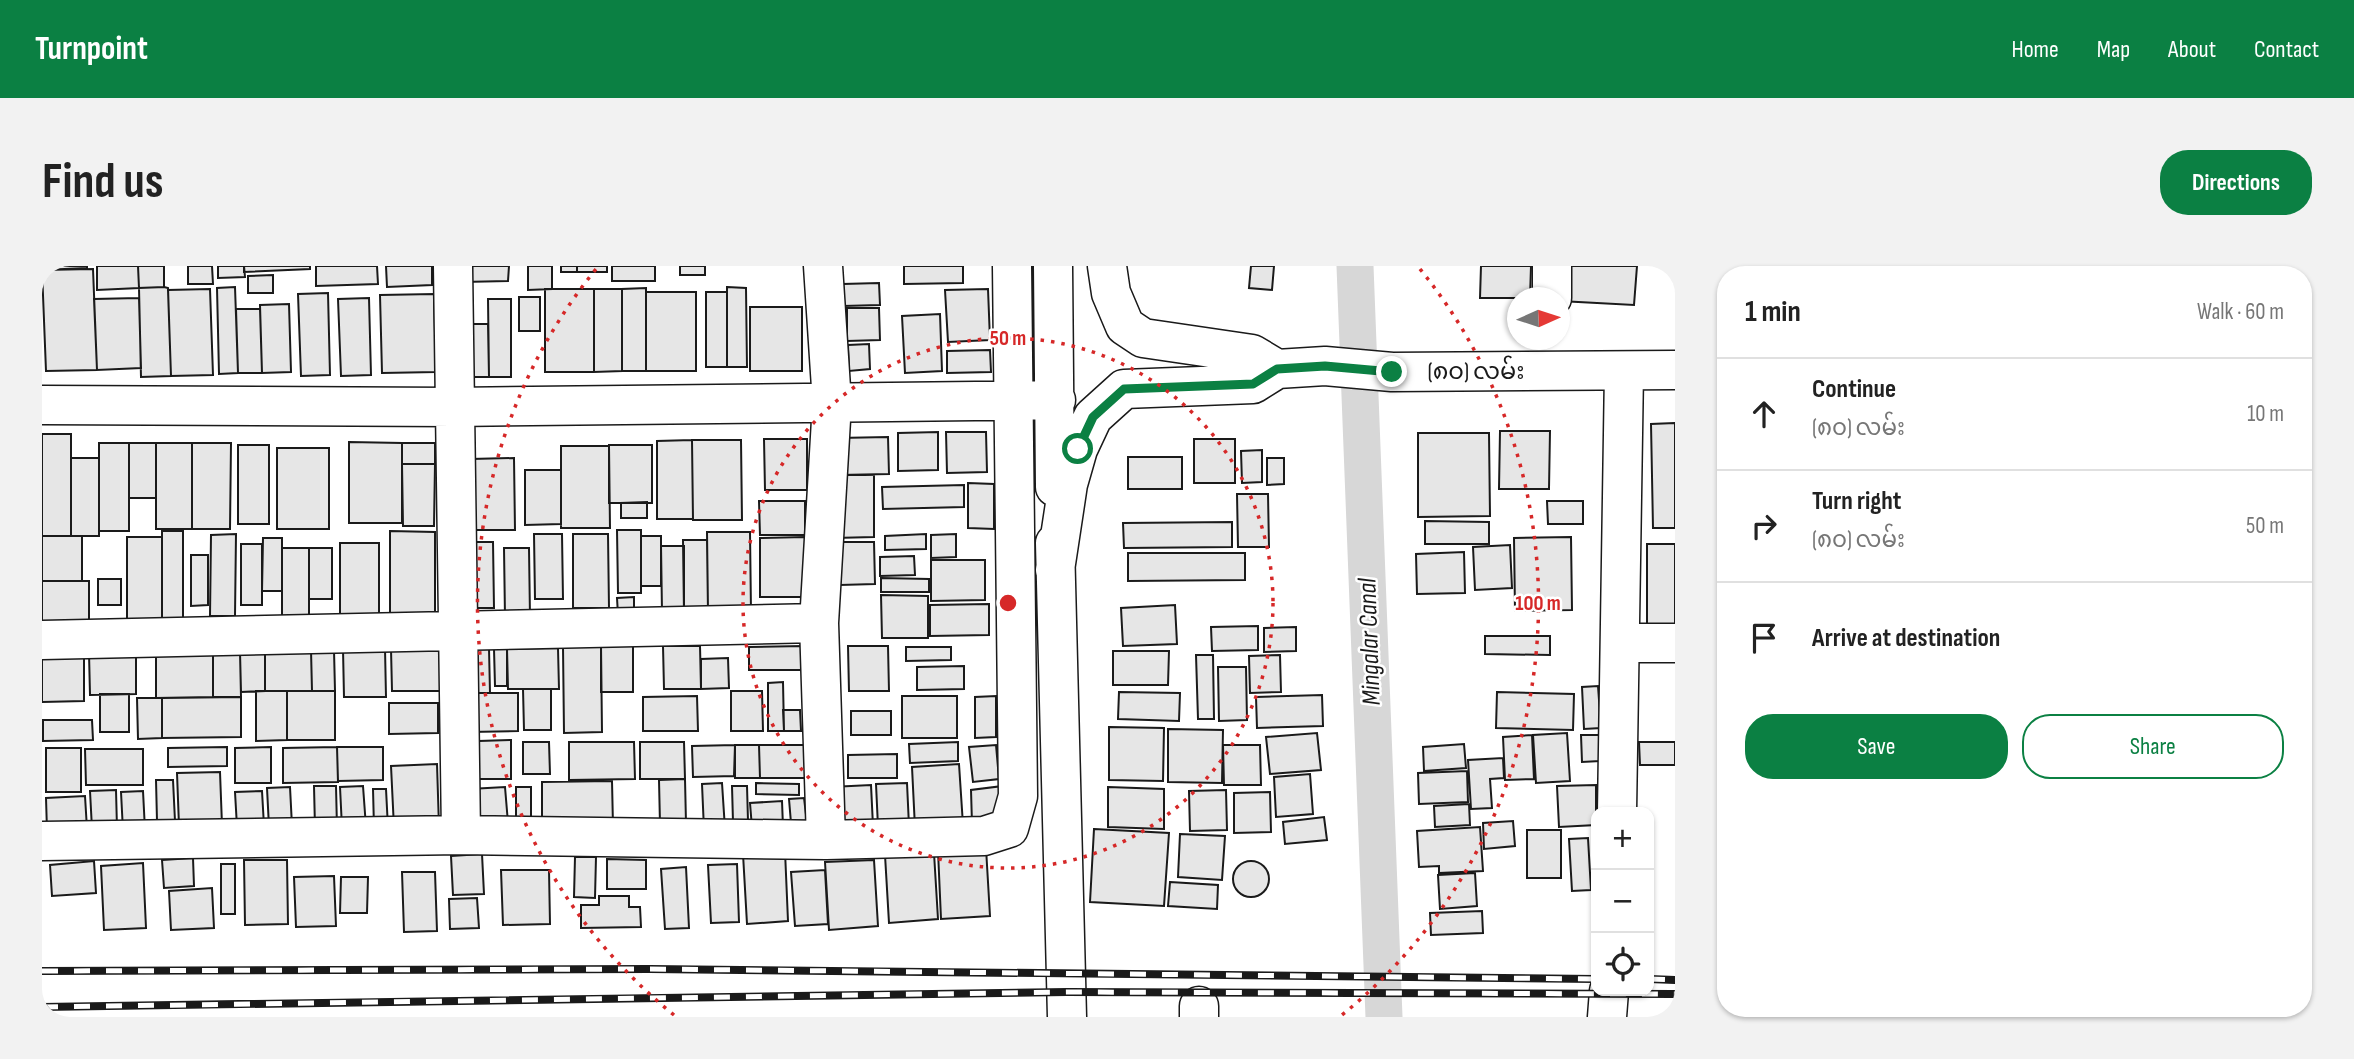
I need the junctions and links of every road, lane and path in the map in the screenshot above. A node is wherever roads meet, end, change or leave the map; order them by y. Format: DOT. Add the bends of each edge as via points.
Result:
graph roads {
  1 [pos="453,266"];
  2 [pos="822,266"];
  3 [pos="1012,266"];
  4 [pos="1054,266"];
  5 [pos="1107,266"];
  6 [pos="1552,266"];
  7 [pos="1552,287"];
  8 [pos="1551,355"];
  9 [pos="1277,369"];
  10 [pos="1675,369"];
  11 [pos="1624,371"];
  12 [pos="1013,399"];
  13 [pos="1056,400"];
  14 [pos="832,403"];
  15 [pos="42,405"];
  16 [pos="453,407"];
  17 [pos="1055,570"];
  18 [pos="819,623"];
  19 [pos="460,629"];
  20 [pos="42,640"];
  21 [pos="1621,643"];
  22 [pos="1675,643"];
  23 [pos="1617,807"];
  24 [pos="461,835"];
  25 [pos="826,840"];
  26 [pos="42,841"];
  27 [pos="1609,996"];
  28 [pos="1068,1017"];
  29 [pos="1607,1017"];
  1 -- 16 [label="street"];
  2 -- 14 [label="street"];
  3 -- 12 [label="street"];
  4 -- 13 [label="street"];
  5 -- 9 [label="street" via="1111,293 1125,326 1143,338 1252,354"];
  6 -- 7 [label="street"];
  8 -- 9 [label="street, (၈၀) လမ်း" via="1392,372 1325,366"];
  8 -- 11 [label="street, (၈၀) လမ်း"];
  9 -- 17 [label="street, (၈၀) လမ်း" via="1253,384 1124,389 1093,417 1068,484"];
  10 -- 11 [label="street, (၈၀) လမ်း"];
  11 -- 21 [label="street"];
  12 -- 13 [label="street"];
  12 -- 14 [label="street"];
  12 -- 25 [label="street" via="1018,796 1009,828 984,836"];
  13 -- 17 [label="street"];
  14 -- 16 [label="street"];
  14 -- 18 [label="street"];
  15 -- 16 [label="street"];
  16 -- 19 [label="street"];
  17 -- 28 [label="street"];
  18 -- 19 [label="street"];
  18 -- 25 [label="street"];
  19 -- 20 [label="street"];
  19 -- 24 [label="street"];
  21 -- 22 [label="street"];
  21 -- 23 [label="street"];
  24 -- 25 [label="street"];
  24 -- 26 [label="street"];
  27 -- 29 [label="street"];
}
